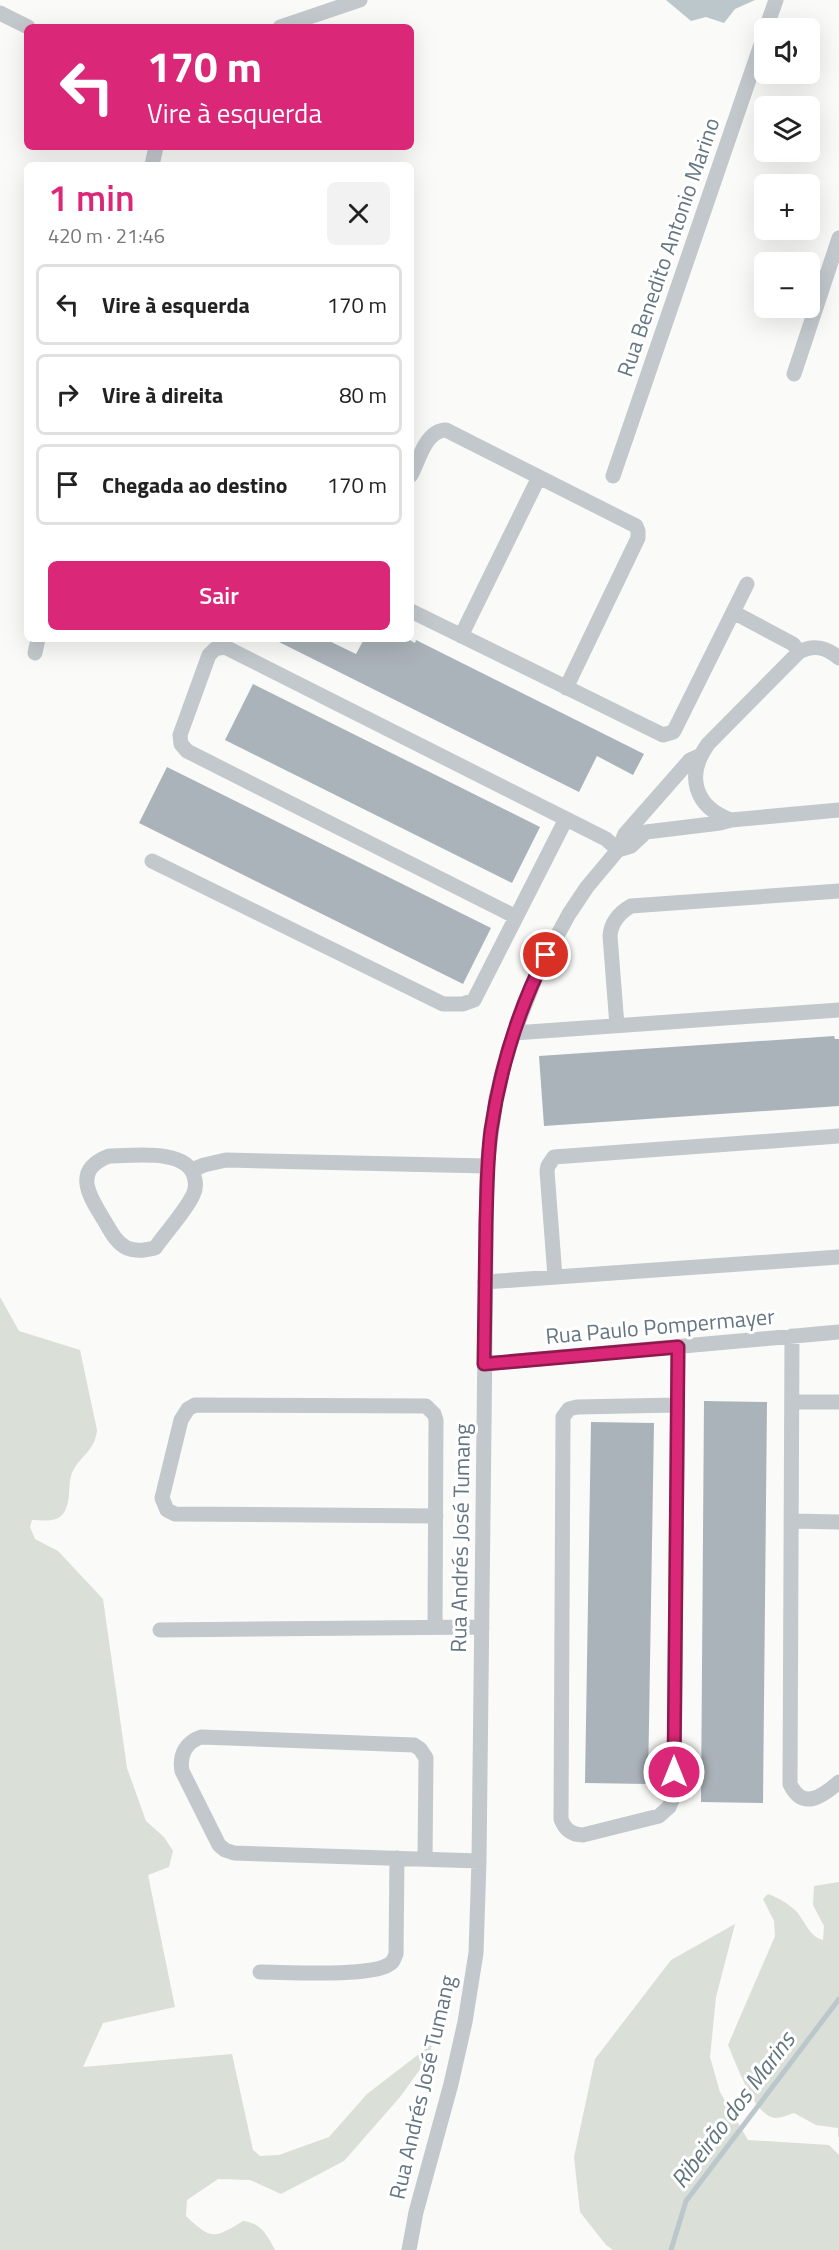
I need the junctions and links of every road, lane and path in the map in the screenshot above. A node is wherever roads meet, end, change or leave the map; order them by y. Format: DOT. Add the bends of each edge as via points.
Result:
graph roads {
  1 [pos="360,0"];
  2 [pos="776,0"];
  3 [pos="0,13"];
  4 [pos="770,18"];
  5 [pos="289,24"];
  6 [pos="24,25"];
  7 [pos="754,66"];
  8 [pos="839,238"];
  9 [pos="794,374"];
  10 [pos="414,469"];
  11 [pos="613,476"];
  12 [pos="539,477"];
  13 [pos="747,584"];
  14 [pos="733,612"];
  15 [pos="414,613"];
  16 [pos="461,636"];
  17 [pos="799,652"];
  18 [pos="839,657"];
  19 [pos="566,688"];
  20 [pos="701,754"];
  21 [pos="839,810"];
  22 [pos="566,819"];
  23 [pos="731,820"];
  24 [pos="618,850"];
  25 [pos="152,861"];
  26 [pos="839,891"];
  27 [pos="516,917"];
  28 [pos="839,1010"];
  29 [pos="617,1026"];
  30 [pos="514,1033"];
  31 [pos="839,1136"];
  32 [pos="487,1166"];
  33 [pos="192,1170"];
  34 [pos="839,1257"];
  35 [pos="555,1277"];
  36 [pos="485,1282"];
  37 [pos="839,1332"];
  38 [pos="792,1336"];
  39 [pos="678,1347"];
  40 [pos="484,1364"];
  41 [pos="792,1402"];
  42 [pos="839,1402"];
  43 [pos="677,1405"];
  44 [pos="436,1516"];
  45 [pos="791,1521"];
  46 [pos="839,1522"];
  47 [pos="435,1627"];
  48 [pos="482,1627"];
  49 [pos="160,1630"];
  50 [pos="839,1782"];
  51 [pos="397,1858"];
  52 [pos="425,1859"];
  53 [pos="479,1861"];
  54 [pos="260,1972"];
  55 [pos="409,2250"];
  1 -- 5 [label="street"];
  2 -- 4 [label="street, Rua Benedito Antonio Marino"];
  3 -- 6 [label="street"];
  7 -- 11 [label="street, Rua Benedito Antonio Marino"];
  8 -- 9 [label="street"];
  10 -- 12 [label="street" via="430,437 436,431 446,430"];
  12 -- 16 [label="street"];
  12 -- 19 [label="street" via="636,526 638,531"];
  13 -- 14 [label="street"];
  14 -- 17 [label="street" via="793,644"];
  14 -- 19 [label="street" via="675,729 668,734 658,733"];
  15 -- 16 [label="street"];
  16 -- 19 [label="street"];
  17 -- 18 [label="street" via="819,647"];
  17 -- 20 [label="street"];
  20 -- 23 [label="street" via="696,766 698,791 711,810"];
  20 -- 24 [label="street" via="690,760 624,834"];
  21 -- 23 [label="street"];
  22 -- 24 [label="street" via="606,839"];
  22 -- 27 [label="street"];
  22 -- 27 [label="street" via="225,647 209,655 180,735 187,752"];
  23 -- 24 [label="street" via="646,832 632,846"];
  24 -- 30 [label="street, Rua Andrés José Tumang" via="587,887 554,941"];
  25 -- 27 [label="street" via="443,1004 474,1000"];
  26 -- 29 [label="street" via="632,906 624,910 613,922 610,936"];
  28 -- 29 [label="street"];
  29 -- 30 [label="street"];
  30 -- 32 [label="street, Rua Andrés José Tumang" via="496,1098"];
  31 -- 35 [label="street" via="554,1157 548,1171"];
  32 -- 33 [label="street" via="226,1160"];
  32 -- 36 [label="street, Rua Andrés José Tumang"];
  33 -- 33 [label="street" via="171,1157 109,1156 91,1169 86,1187 117,1242 145,1251 155,1248 194,1194"];
  34 -- 35 [label="street"];
  35 -- 36 [label="street"];
  36 -- 40 [label="street, Rua Andrés José Tumang"];
  37 -- 38 [label="street, Rua Paulo Pompermayer"];
  38 -- 39 [label="street, Rua Paulo Pompermayer"];
  38 -- 41 [label="street"];
  39 -- 40 [label="street, Rua Paulo Pompermayer"];
  39 -- 43 [label="street"];
  40 -- 48 [label="street, Rua Andrés José Tumang"];
  41 -- 42 [label="street"];
  41 -- 45 [label="street"];
  43 -- 43 [label="street" via="674,1795 659,1816 574,1834 561,1819 563,1417 569,1409 577,1407"];
  44 -- 44 [label="street" via="436,1420 422,1404 195,1405 181,1420 162,1498 167,1510 175,1514"];
  44 -- 47 [label="street"];
  45 -- 46 [label="street"];
  45 -- 50 [label="street" via="789,1784 798,1795 810,1799 826,1794"];
  47 -- 48 [label="street"];
  47 -- 49 [label="street"];
  48 -- 53 [label="street, Rua Andrés José Tumang"];
  51 -- 52 [label="street"];
  51 -- 52 [label="street" via="225,1850 182,1771 183,1752 201,1737 414,1745 426,1758"];
  51 -- 54 [label="street" via="396,1954 392,1962 361,1972"];
  52 -- 53 [label="street"];
  53 -- 55 [label="street, Rua Andrés José Tumang" via="476,1953 465,2022"];
}
